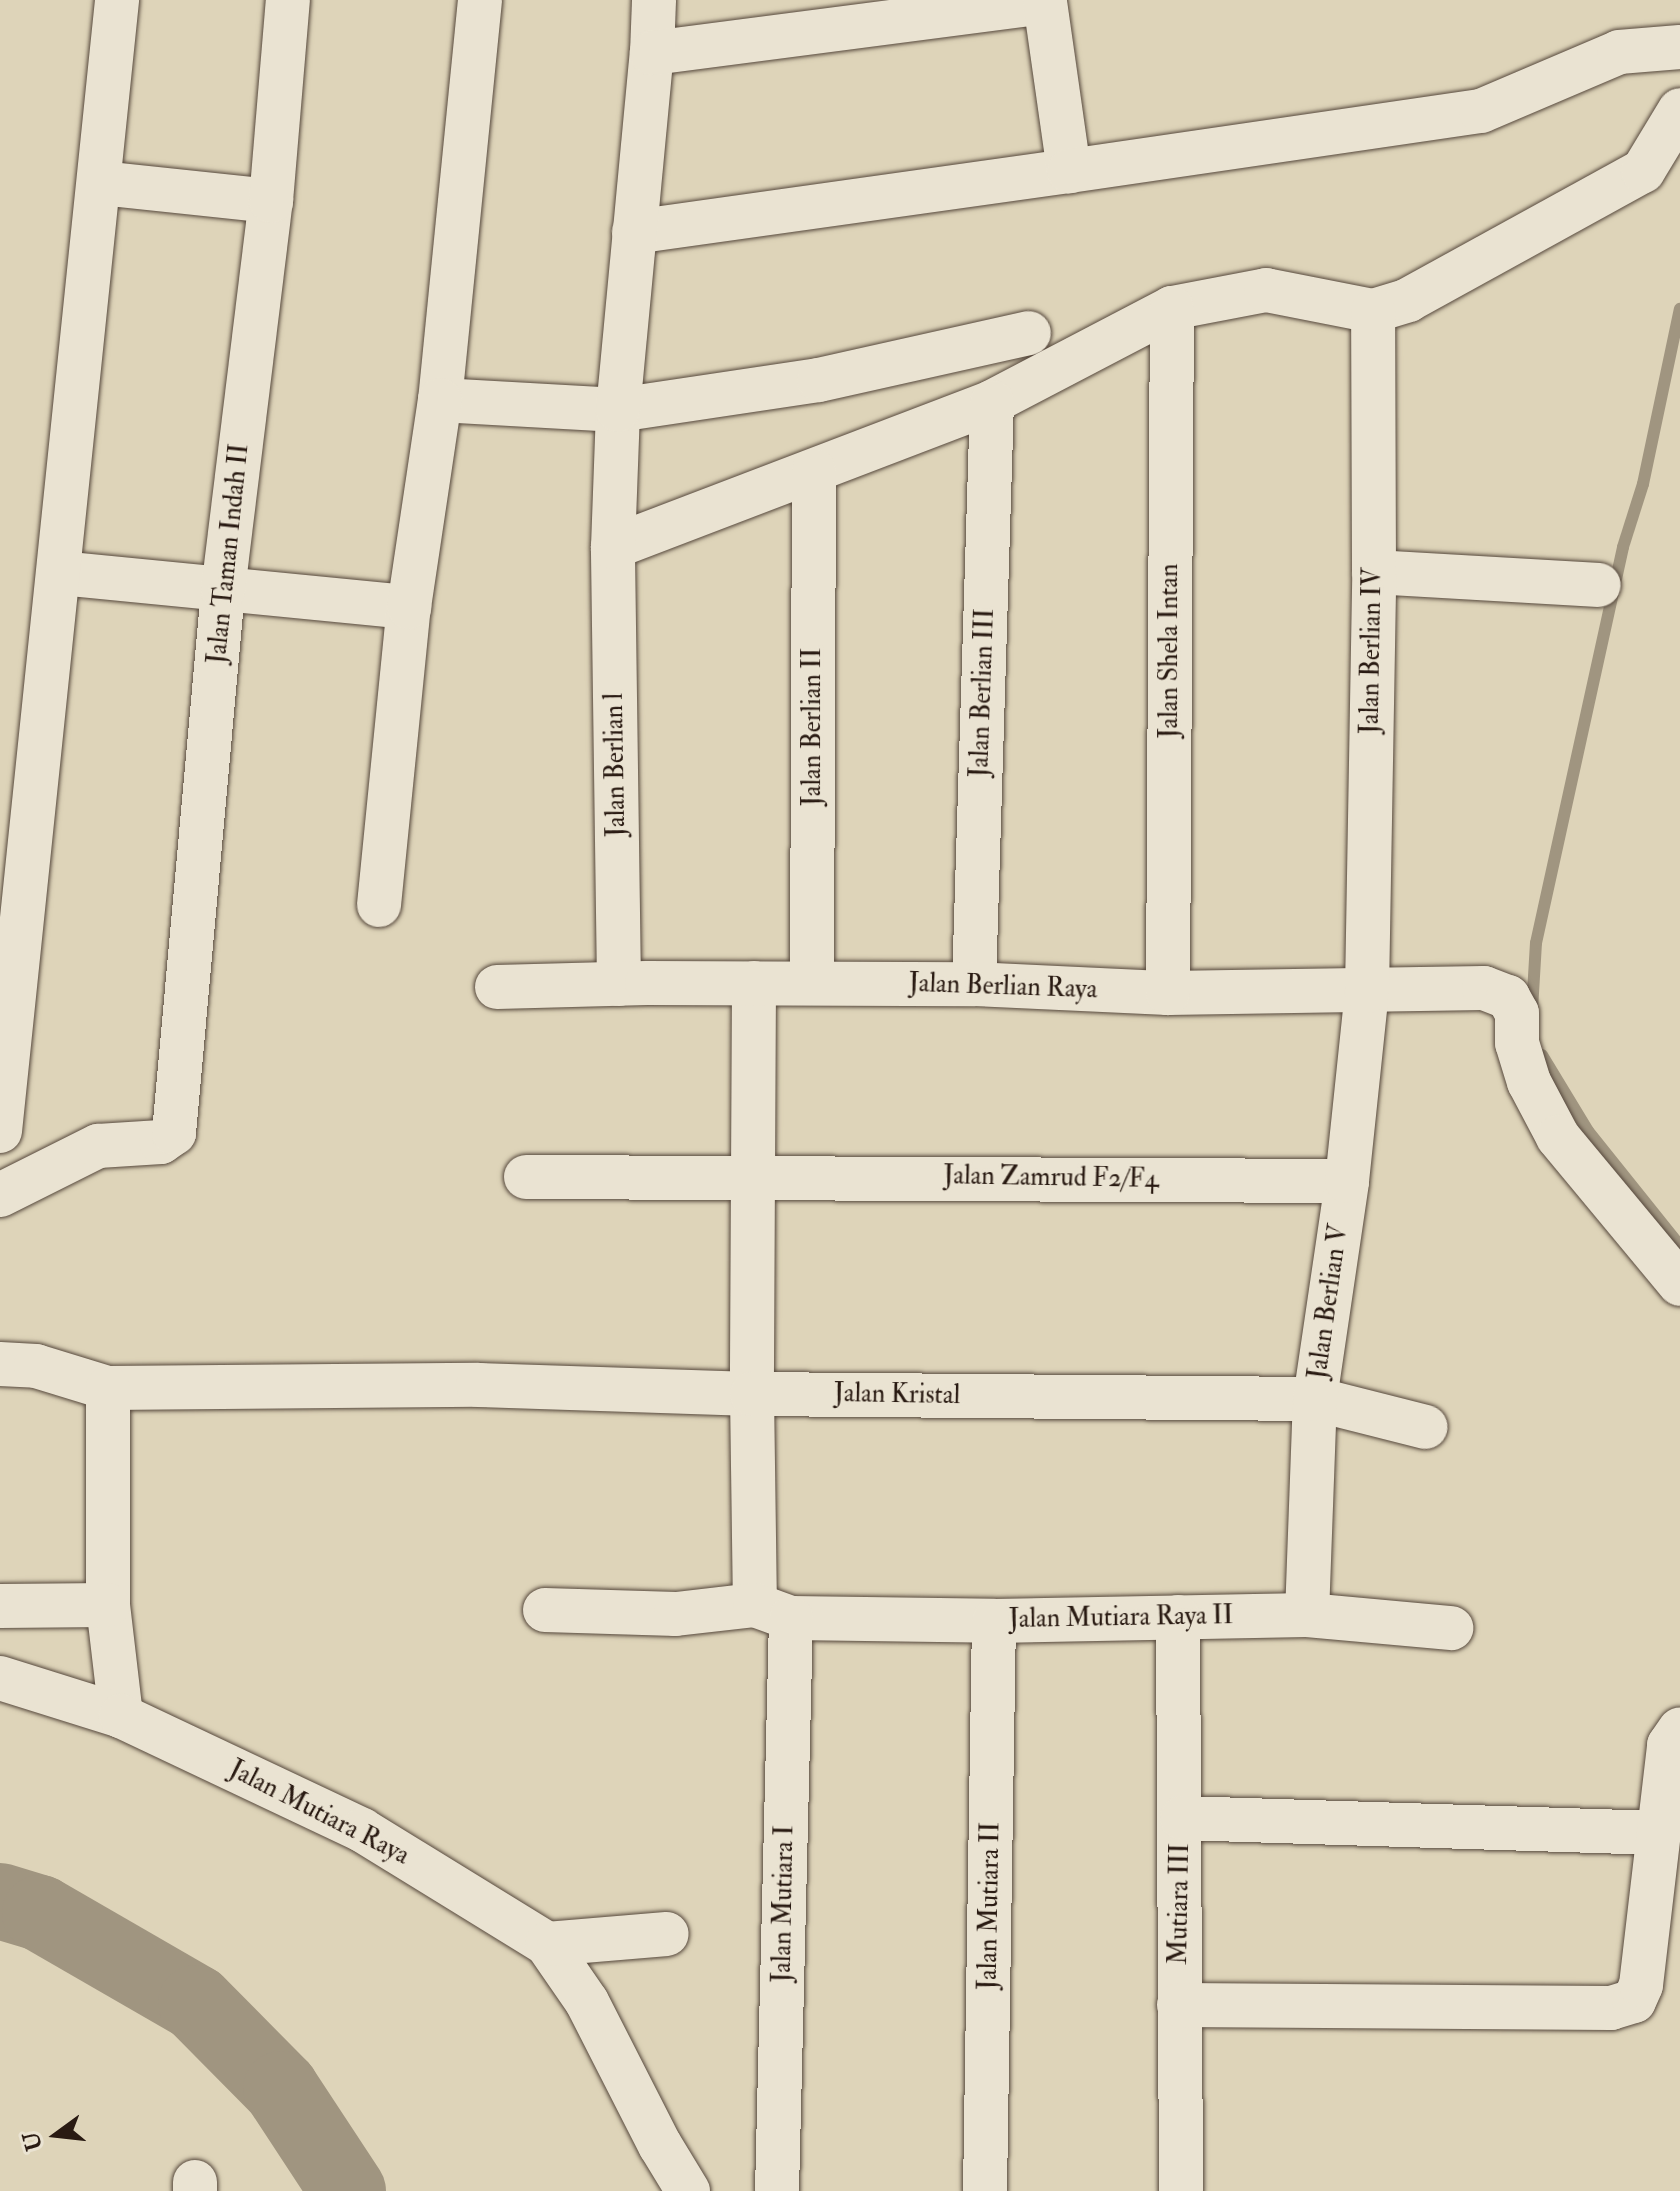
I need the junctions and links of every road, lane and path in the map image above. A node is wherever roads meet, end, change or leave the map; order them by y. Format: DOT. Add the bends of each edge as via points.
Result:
graph roads {
  1 [pos="117,0"];
  2 [pos="288,0"];
  3 [pos="480,0"];
  4 [pos="654,0"];
  5 [pos="1049,1"];
  6 [pos="1680,47"];
  7 [pos="652,53"];
  8 [pos="1680,110"];
  9 [pos="1069,171"];
  10 [pos="100,183"];
  11 [pos="271,201"];
  12 [pos="634,232"];
  13 [pos="1172,308"];
  14 [pos="1373,311"];
  15 [pos="1029,333"];
  16 [pos="440,400"];
  17 [pos="992,402"];
  18 [pos="618,410"];
  19 [pos="814,471"];
  20 [pos="613,547"];
  21 [pos="1374,572"];
  22 [pos="60,573"];
  23 [pos="1599,585"];
  24 [pos="223,590"];
  25 [pos="409,607"];
  26 [pos="379,905"];
  27 [pos="754,983"];
  28 [pos="812,983"];
  29 [pos="619,984"];
  30 [pos="974,984"];
  31 [pos="497,987"];
  32 [pos="1367,991"];
  33 [pos="1168,993"];
  34 [pos="0,1131"];
  35 [pos="754,1175"];
  36 [pos="526,1177"];
  37 [pos="1347,1181"];
  38 [pos="0,1195"];
  39 [pos="1670,1257"];
  40 [pos="0,1364"];
  41 [pos="108,1388"];
  42 [pos="752,1394"];
  43 [pos="1315,1399"];
  44 [pos="1426,1427"];
  45 [pos="108,1605"];
  46 [pos="0,1606"];
  47 [pos="545,1610"];
  48 [pos="773,1611"];
  49 [pos="1307,1615"];
  50 [pos="1178,1617"];
  51 [pos="994,1621"];
  52 [pos="1451,1628"];
  53 [pos="0,1678"];
  54 [pos="121,1716"];
  55 [pos="1680,1729"];
  56 [pos="1182,1818"];
  57 [pos="1659,1833"];
  58 [pos="667,1934"];
  59 [pos="547,1944"];
  60 [pos="1179,2005"];
  61 [pos="688,2191"];
  62 [pos="777,2191"];
  63 [pos="985,2191"];
  64 [pos="1181,2191"];
  1 -- 10 [label="street"];
  2 -- 11 [label="street, Jalan Taman Indah II"];
  3 -- 16 [label="street"];
  4 -- 7 [label="street, Jalan Berlian l"];
  5 -- 7 [label="street"];
  5 -- 9 [label="street"];
  6 -- 9 [label="street" via="1619,52 1481,111"];
  7 -- 12 [label="street, Jalan Berlian l"];
  8 -- 14 [label="street" via="1643,171 1408,300"];
  9 -- 12 [label="street"];
  10 -- 11 [label="street"];
  10 -- 22 [label="street"];
  11 -- 24 [label="street, Jalan Taman Indah II"];
  12 -- 18 [label="street, Jalan Berlian l"];
  13 -- 14 [label="street" via="1266,290"];
  13 -- 17 [label="street"];
  13 -- 33 [label="street, Jalan Shela Intan"];
  14 -- 21 [label="street, Jalan Berlian IV"];
  15 -- 18 [label="street" via="819,380"];
  16 -- 18 [label="street"];
  16 -- 25 [label="street"];
  17 -- 19 [label="street"];
  17 -- 30 [label="street, Jalan Berlian III"];
  18 -- 20 [label="street, Jalan Berlian l"];
  19 -- 20 [label="street"];
  19 -- 28 [label="street, Jalan Berlian II"];
  20 -- 29 [label="street, Jalan Berlian l"];
  21 -- 23 [label="street"];
  21 -- 32 [label="street, Jalan Berlian IV"];
  22 -- 24 [label="street"];
  22 -- 34 [label="street"];
  24 -- 25 [label="street"];
  24 -- 38 [label="street, Jalan Taman Indah II" via="174,1133 161,1142 98,1146"];
  25 -- 26 [label="street"];
  27 -- 28 [label="street, Jalan Berlian Raya"];
  27 -- 29 [label="street, Jalan Berlian Raya"];
  27 -- 35 [label="street, Jalan Mutiara I"];
  28 -- 30 [label="street, Jalan Berlian Raya"];
  29 -- 31 [label="street, Jalan Berlian Raya"];
  30 -- 33 [label="street, Jalan Berlian Raya"];
  32 -- 33 [label="street, Jalan Berlian Raya"];
  32 -- 37 [label="street, Jalan Berlian V"];
  32 -- 39 [label="street, Jalan Berlian Raya" via="1484,988 1508,997 1517,1013 1517,1043 1529,1082 1558,1137"];
  35 -- 36 [label="street, Jalan Zamrud F2/F4"];
  35 -- 37 [label="street, Jalan Zamrud F2/F4"];
  35 -- 42 [label="street, Jalan Mutiara I"];
  37 -- 43 [label="street, Jalan Berlian V"];
  40 -- 41 [label="street, Jalan Kristal" via="36,1366"];
  41 -- 42 [label="street, Jalan Kristal" via="478,1385"];
  41 -- 45 [label="street"];
  42 -- 43 [label="street, Jalan Kristal"];
  42 -- 48 [label="street, Jalan Mutiara I"];
  43 -- 44 [label="street, Jalan Kristal"];
  43 -- 49 [label="street, Jalan Berlian V"];
  45 -- 46 [label="street"];
  45 -- 54 [label="street"];
  47 -- 48 [label="street"];
  48 -- 51 [label="street, Jalan Mutiara Raya II"];
  48 -- 62 [label="street, Jalan Mutiara I"];
  49 -- 50 [label="street, Jalan Mutiara Raya II"];
  49 -- 52 [label="street, Jalan Mutiara Raya II"];
  50 -- 51 [label="street, Jalan Mutiara Raya II"];
  50 -- 56 [label="street, Mutiara III"];
  51 -- 63 [label="street, Jalan Mutiara II"];
  53 -- 54 [label="street, Jalan Mutiara Raya"];
  54 -- 59 [label="street, Jalan Mutiara Raya" via="362,1830"];
  55 -- 57 [label="street" via="1669,1745"];
  56 -- 57 [label="street"];
  56 -- 60 [label="street, Mutiara III"];
  57 -- 60 [label="street" via="1641,1985 1634,2001 1611,2008"];
  58 -- 59 [label="street"];
  59 -- 61 [label="street, Jalan Mutiara Raya" via="587,2002"];
  60 -- 64 [label="street, Mutiara III"];
}
